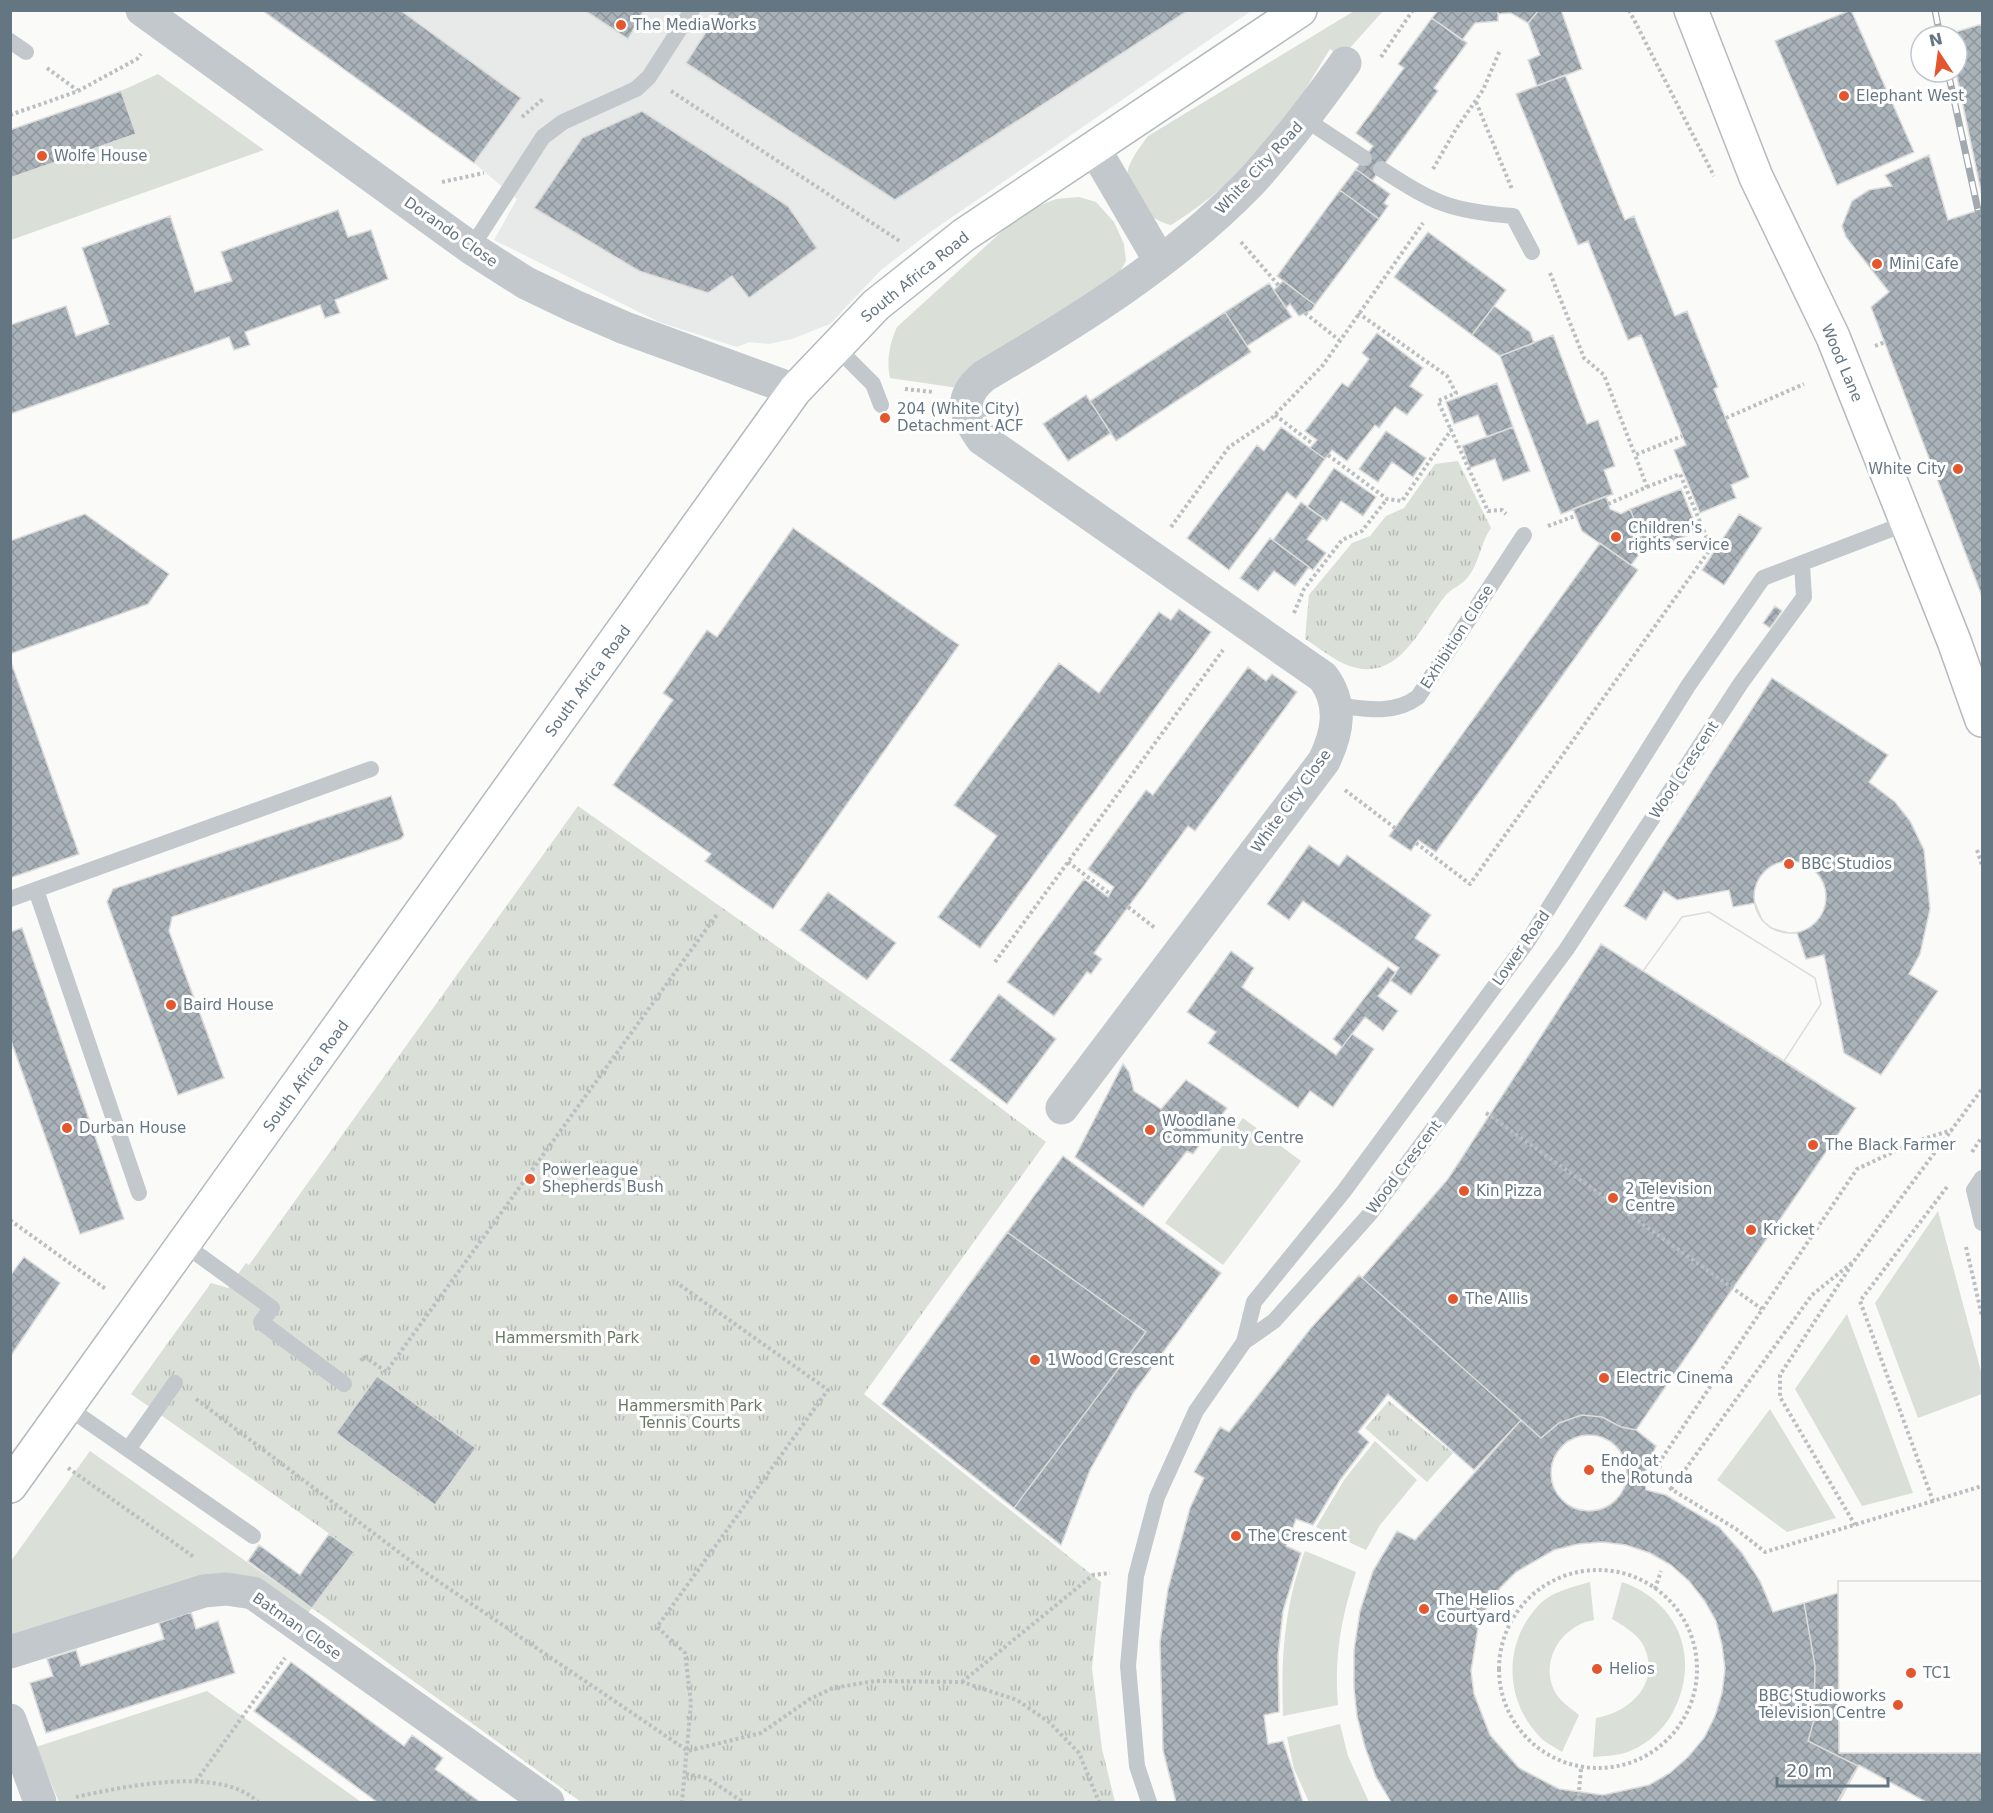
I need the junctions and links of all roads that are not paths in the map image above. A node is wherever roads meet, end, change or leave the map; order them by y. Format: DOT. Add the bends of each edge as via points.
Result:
graph roads {
  1 [pos="142,10"];
  2 [pos="692,10"];
  3 [pos="1300,10"];
  4 [pos="1691,10"];
  5 [pos="10,41"];
  6 [pos="26,52"];
  7 [pos="1345,63"];
  8 [pos="1305,119"];
  9 [pos="1094,148"];
  10 [pos="1364,158"];
  11 [pos="1381,169"];
  12 [pos="471,248"];
  13 [pos="1532,252"];
  14 [pos="1160,261"];
  15 [pos="834,346"];
  16 [pos="795,390"];
  17 [pos="966,401"];
  18 [pos="881,405"];
  19 [pos="1907,523"];
  20 [pos="1524,535"];
  21 [pos="1802,565"];
  22 [pos="1336,705"];
  23 [pos="1983,720"];
  24 [pos="370,769"];
  25 [pos="36,890"];
  26 [pos="10,899"];
  27 [pos="1062,1108"];
  28 [pos="1983,1178"];
  29 [pos="139,1193"];
  30 [pos="1983,1224"];
  31 [pos="185,1245"];
  32 [pos="1244,1342"];
  33 [pos="175,1383"];
  34 [pos="344,1384"];
  35 [pos="67,1407"];
  36 [pos="129,1448"];
  37 [pos="10,1486"];
  38 [pos="253,1536"];
  39 [pos="10,1652"];
  40 [pos="10,1720"];
  41 [pos="55,1801"];
  42 [pos="548,1803"];
  43 [pos="1149,1803"];
  1 -- 12 [label="street, Dorando Close"];
  2 -- 12 [label="lane" via="649,77 636,89 563,122 543,137"];
  3 -- 9 [label="street, South Africa Road"];
  4 -- 19 [label="street, Wood Lane" via="1756,177 1833,337"];
  5 -- 6 [label="lane"];
  7 -- 8 [label="street, White City Road"];
  8 -- 10 [label="lane"];
  8 -- 14 [label="street, White City Road" via="1249,183"];
  9 -- 14 [label="street"];
  9 -- 15 [label="street, South Africa Road" via="964,235 876,305"];
  11 -- 13 [label="lane" via="1437,203 1513,216"];
  12 -- 16 [label="street, Dorando Close" via="526,283 574,306"];
  14 -- 17 [label="street, White City Road" via="1050,337 984,376 972,386"];
  15 -- 16 [label="street, South Africa Road"];
  15 -- 18 [label="lane" via="873,384"];
  16 -- 31 [label="street, South Africa Road"];
  17 -- 22 [label="street, White City Close" via="968,419 982,439 1323,677"];
  19 -- 21 [label="lane, Lower Road"];
  19 -- 23 [label="street, Wood Lane"];
  20 -- 22 [label="lane, Exhibition Close" via="1419,697 1404,707"];
  21 -- 32 [label="lane, Wood Crescent" via="1804,597 1741,683 1566,950 1369,1215 1274,1321"];
  21 -- 32 [label="lane, Lower Road" via="1763,578 1688,686 1528,941 1344,1191 1254,1302"];
  22 -- 27 [label="street, White City Close" via="1335,738 1318,769"];
  24 -- 25 [label="lane"];
  25 -- 26 [label="lane"];
  25 -- 29 [label="lane"];
  28 -- 30 [label="lane" via="1974,1190"];
  31 -- 34 [label="lane" via="272,1308 261,1322"];
  31 -- 35 [label="street, South Africa Road"];
  32 -- 43 [label="lane, Wood Crescent" via="1191,1421 1157,1497 1136,1576 1128,1666 1137,1766"];
  33 -- 36 [label="lane"];
  35 -- 36 [label="lane"];
  35 -- 37 [label="street, South Africa Road"];
  36 -- 38 [label="lane"];
  39 -- 42 [label="street, Batman Close" via="204,1591 253,1593"];
  40 -- 41 [label="street"];
}
